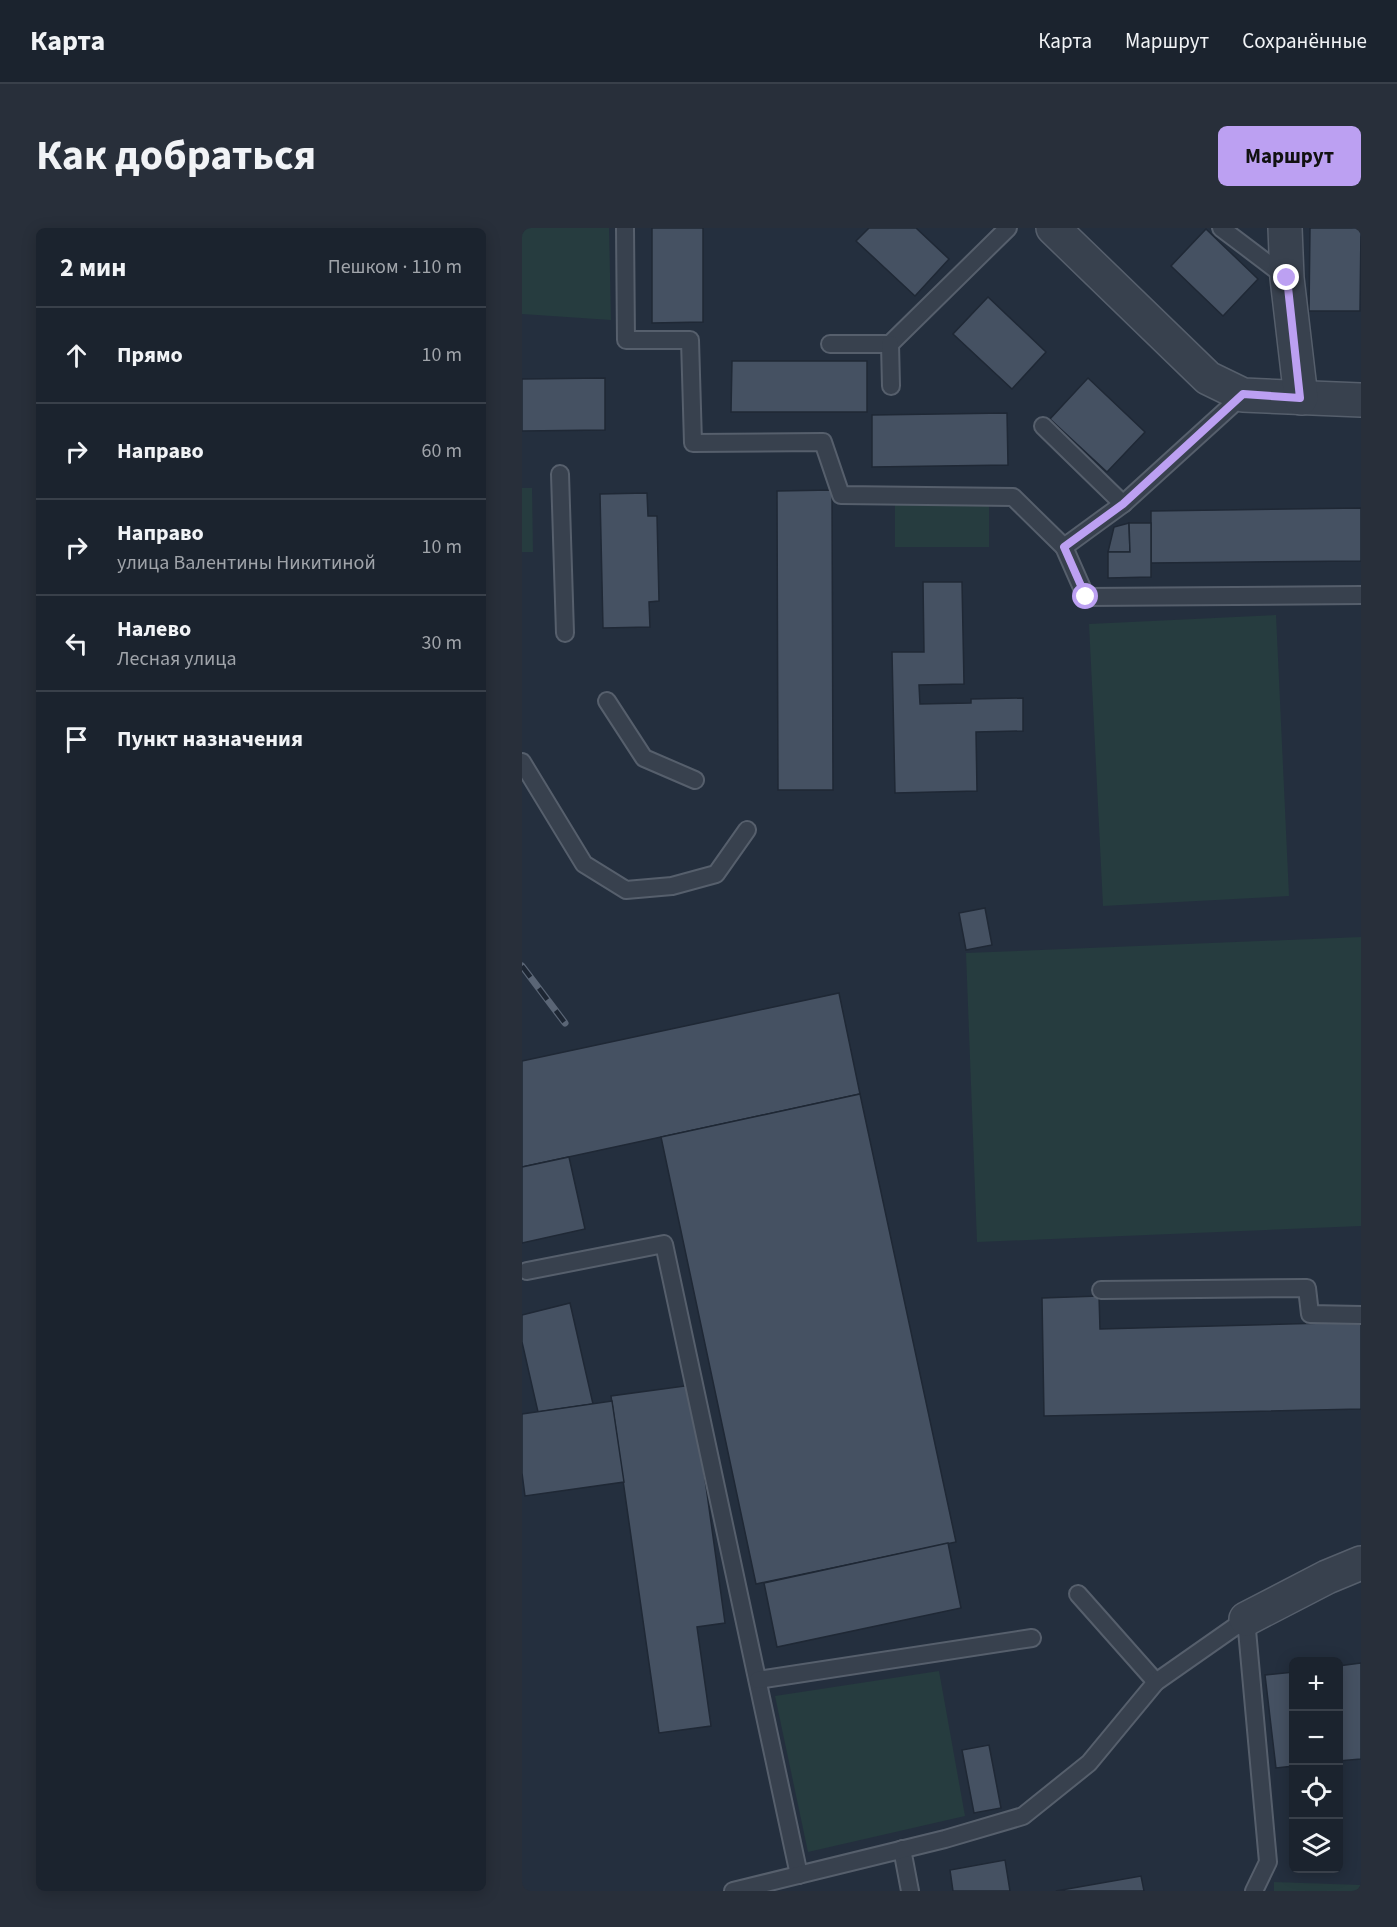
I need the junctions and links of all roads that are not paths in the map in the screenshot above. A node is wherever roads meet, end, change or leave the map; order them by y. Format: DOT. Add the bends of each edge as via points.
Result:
graph roads {
  1 [pos="625,228"];
  2 [pos="1008,228"];
  3 [pos="1053,228"];
  4 [pos="1221,228"];
  5 [pos="1285,228"];
  6 [pos="1287,278"];
  7 [pos="830,344"];
  8 [pos="890,344"];
  9 [pos="891,386"];
  10 [pos="1243,394"];
  11 [pos="1300,398"];
  12 [pos="1361,400"];
  13 [pos="1043,426"];
  14 [pos="560,474"];
  15 [pos="1123,504"];
  16 [pos="1064,547"];
  17 [pos="1361,594"];
  18 [pos="565,633"];
  19 [pos="607,701"];
  20 [pos="522,762"];
  21 [pos="695,780"];
  22 [pos="747,830"];
  23 [pos="527,1271"];
  24 [pos="1101,1290"];
  25 [pos="1361,1315"];
  26 [pos="1361,1563"];
  27 [pos="1078,1594"];
  28 [pos="1246,1619"];
  29 [pos="1032,1638"];
  30 [pos="758,1680"];
  31 [pos="1156,1682"];
  32 [pos="902,1849"];
  33 [pos="800,1875"];
  34 [pos="733,1891"];
  35 [pos="910,1891"];
  36 [pos="1254,1891"];
  1 -- 16 [label="lane" via="626,340 690,340 693,443 823,442 841,495 1013,497"];
  2 -- 8 [label="lane"];
  3 -- 10 [label="street" via="1208,378"];
  4 -- 6 [label="lane"];
  5 -- 6 [label="street"];
  6 -- 11 [label="street"];
  7 -- 8 [label="lane"];
  8 -- 9 [label="lane"];
  10 -- 11 [label="street"];
  10 -- 15 [label="lane"];
  11 -- 12 [label="street"];
  13 -- 15 [label="lane"];
  14 -- 18 [label="lane"];
  15 -- 16 [label="lane"];
  16 -- 17 [label="lane" via="1086,597"];
  19 -- 21 [label="lane" via="644,758"];
  20 -- 22 [label="lane" via="584,864 626,890 672,886 716,874"];
  23 -- 30 [label="lane" via="664,1244"];
  24 -- 25 [label="lane" via="1307,1288 1310,1314"];
  26 -- 28 [label="street"];
  27 -- 31 [label="lane"];
  28 -- 31 [label="lane"];
  28 -- 36 [label="lane" via="1268,1862"];
  29 -- 30 [label="lane"];
  30 -- 33 [label="lane"];
  31 -- 32 [label="lane" via="1089,1763 1023,1816"];
  32 -- 33 [label="lane"];
  32 -- 35 [label="lane"];
  33 -- 34 [label="lane"];
}
